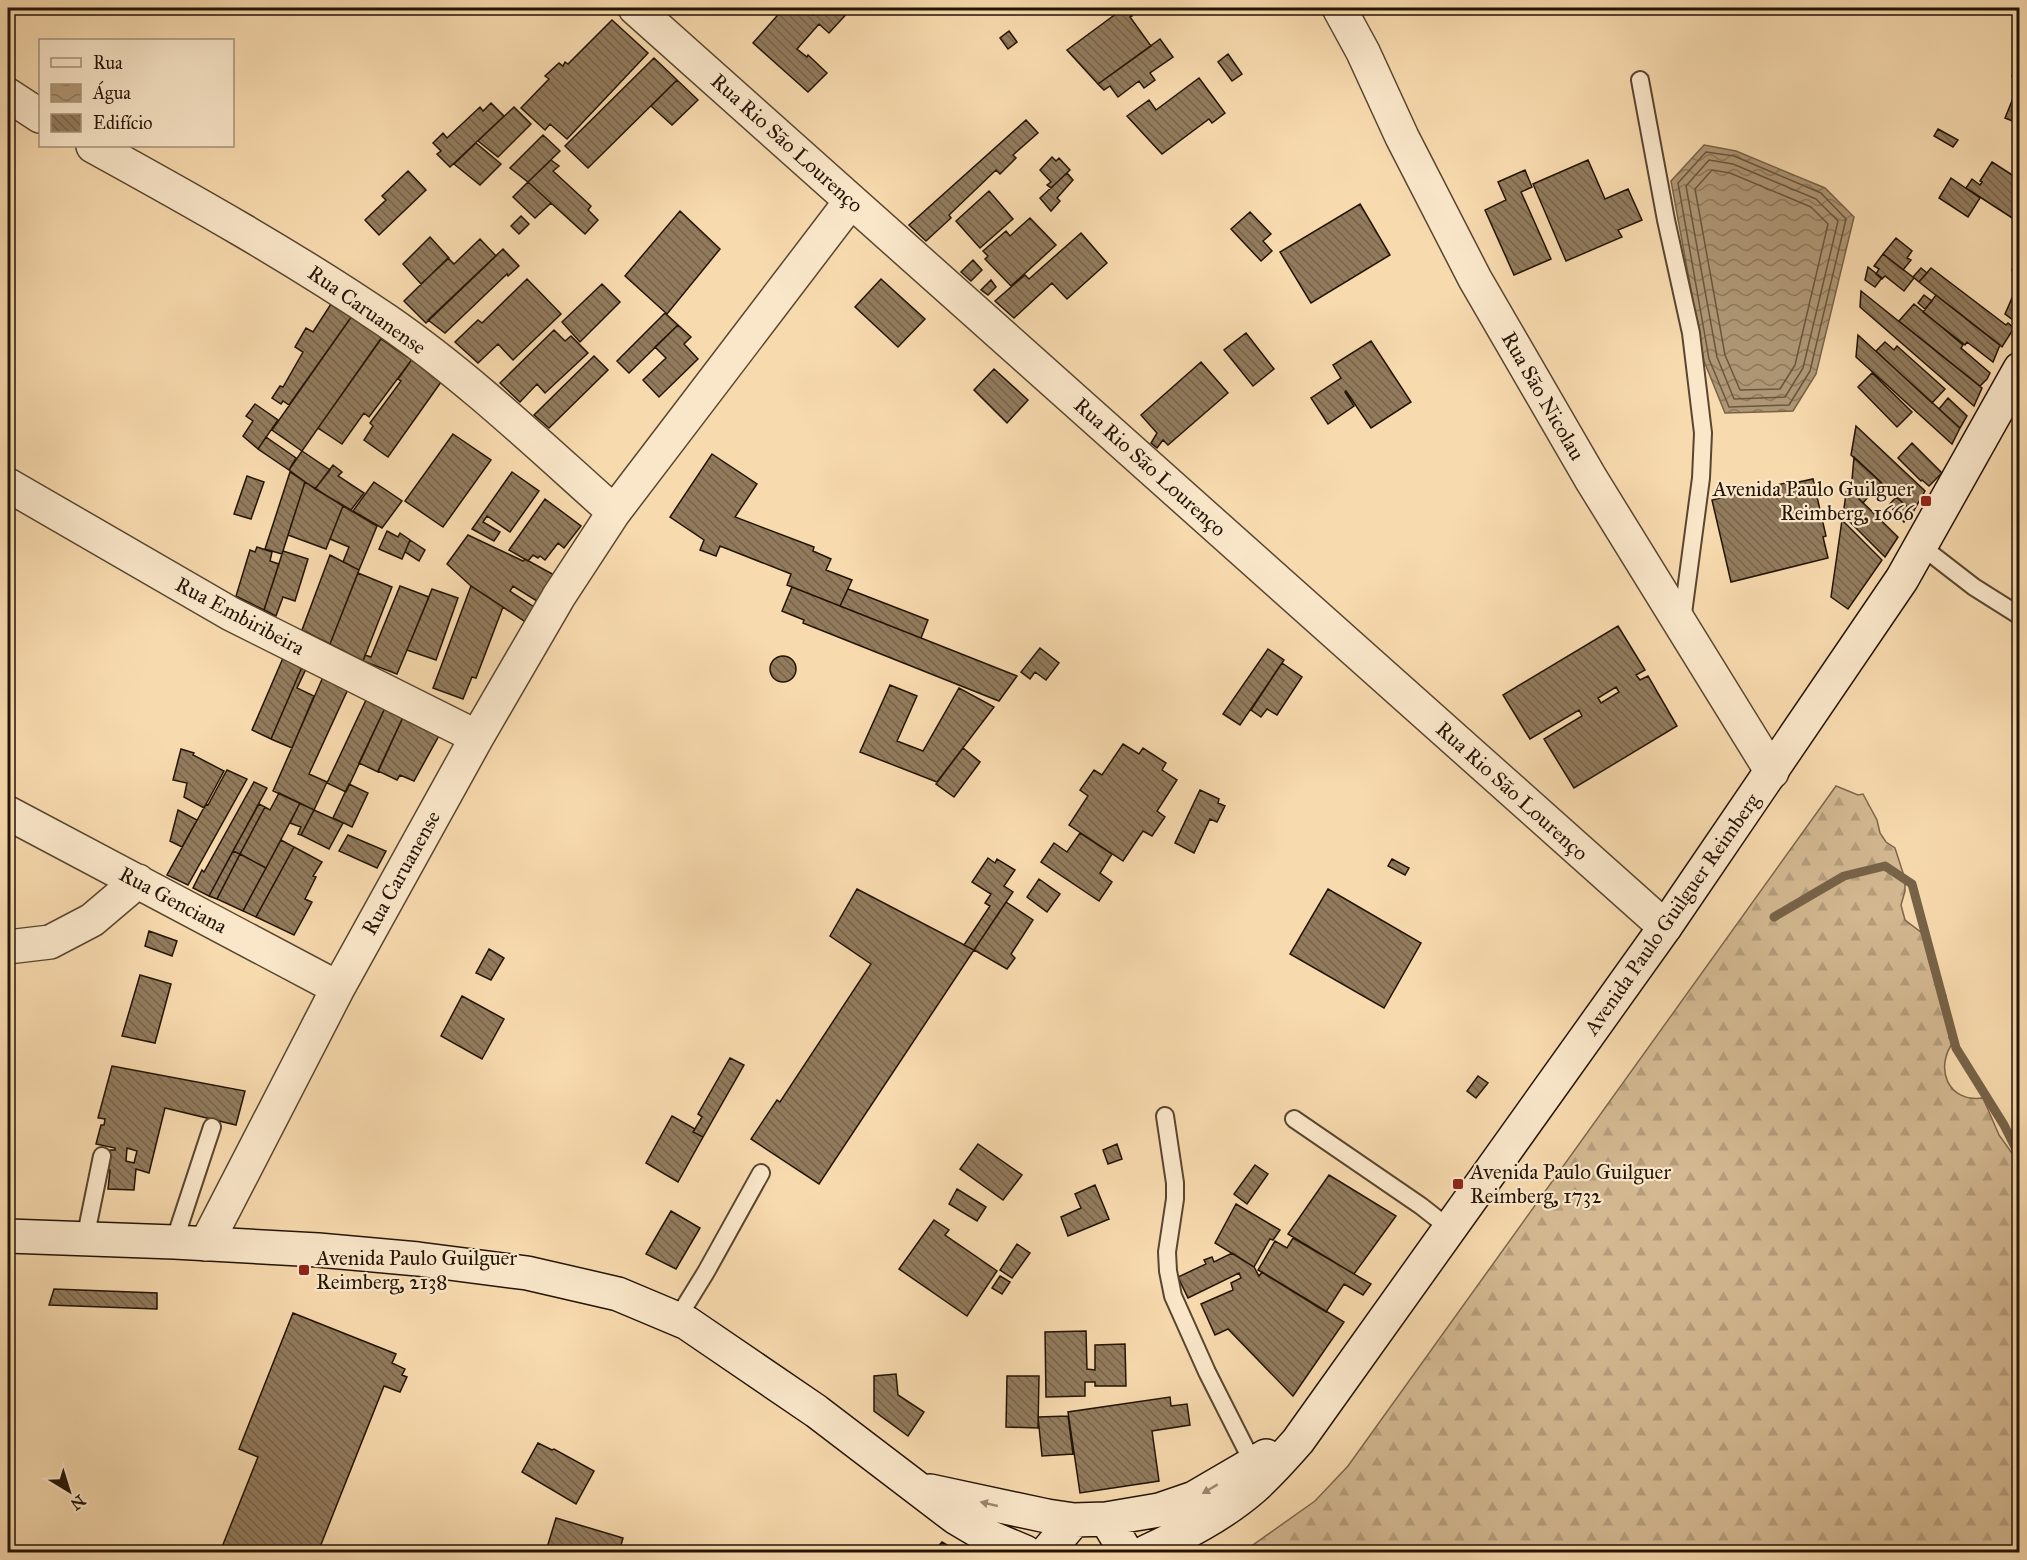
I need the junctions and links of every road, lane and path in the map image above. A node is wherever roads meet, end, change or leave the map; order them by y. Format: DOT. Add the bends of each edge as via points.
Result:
graph roads {
  1 [pos="635,8"];
  2 [pos="1339,8"];
  3 [pos="1640,80"];
  4 [pos="8,95"];
  5 [pos="39,115"];
  6 [pos="95,147"];
  7 [pos="852,201"];
  8 [pos="2019,369"];
  9 [pos="8,485"];
  10 [pos="614,512"];
  11 [pos="1921,546"];
  12 [pos="2019,616"];
  13 [pos="1681,625"];
  14 [pos="477,737"];
  15 [pos="1772,772"];
  16 [pos="8,813"];
  17 [pos="138,881"];
  18 [pos="1665,927"];
  19 [pos="8,947"];
  20 [pos="338,988"];
  21 [pos="1165,1116"];
  22 [pos="1294,1119"];
  23 [pos="212,1127"];
  24 [pos="102,1156"];
  25 [pos="761,1173"];
  26 [pos="1449,1228"];
  27 [pos="8,1236"];
  28 [pos="86,1239"];
  29 [pos="174,1242"];
  30 [pos="206,1244"];
  31 [pos="677,1318"];
  32 [pos="1298,1441"];
  33 [pos="1253,1463"];
  34 [pos="916,1487"];
  35 [pos="1107,1519"];
  36 [pos="1074,1520"];
  37 [pos="1159,1549"];
  38 [pos="1025,1552"];
  39 [pos="1047,1552"];
  40 [pos="1126,1552"];
  1 -- 7 [label="street, Rua Rio São Lourenço"];
  2 -- 13 [label="street, Rua São Nicolau" via="1475,279"];
  3 -- 13 [label="lane" via="1691,333 1703,433 1701,477"];
  4 -- 5 [label="street"];
  6 -- 10 [label="street, Rua Caruanense" via="302,266 388,322 481,393"];
  7 -- 10 [label="street, Rua Caruanense"];
  7 -- 18 [label="street, Rua Rio São Lourenço"];
  8 -- 11 [label="street, Avenida Paulo Guilguer Reimberg"];
  9 -- 14 [label="street, Rua Embiribeira" via="231,614"];
  10 -- 14 [label="street, Rua Caruanense" via="559,596"];
  11 -- 12 [label="lane"];
  11 -- 15 [label="street, Avenida Paulo Guilguer Reimberg"];
  13 -- 15 [label="street, Rua São Nicolau"];
  14 -- 20 [label="street, Rua Caruanense"];
  15 -- 18 [label="street, Avenida Paulo Guilguer Reimberg"];
  16 -- 17 [label="street, Rua Genciana"];
  17 -- 19 [label="street" via="92,920 50,942"];
  17 -- 20 [label="street, Rua Genciana"];
  18 -- 26 [label="street, Avenida Paulo Guilguer Reimberg"];
  20 -- 30 [label="street, Rua Caruanense"];
  21 -- 33 [label="lane" via="1175,1184 1167,1252 1173,1296"];
  22 -- 26 [label="lane"];
  23 -- 29 [label="lane"];
  24 -- 28 [label="lane"];
  25 -- 31 [label="lane"];
  26 -- 32 [label="street, Avenida Paulo Guilguer Reimberg"];
  27 -- 28 [label="street, Avenida Paulo Guilguer Reimberg"];
  28 -- 29 [label="street, Avenida Paulo Guilguer Reimberg"];
  29 -- 30 [label="street, Avenida Paulo Guilguer Reimberg"];
  30 -- 31 [label="street, Avenida Paulo Guilguer Reimberg" via="418,1259 527,1273 618,1294"];
  31 -- 34 [label="street, Avenida Paulo Guilguer Reimberg" via="816,1412"];
  32 -- 33 [label="street, Avenida Paulo Guilguer Reimberg"];
  32 -- 37 [label="street, Avenida Paulo Guilguer Reimberg" via="1252,1489"];
  33 -- 35 [label="street, Avenida Paulo Guilguer Reimberg, one-way" via="1194,1498 1159,1510"];
  36 -- 34 [label="street, Avenida Paulo Guilguer Reimberg, one-way"];
  34 -- 38 [label="street, Avenida Paulo Guilguer Reimberg" via="955,1517"];
  35 -- 36 [label="street, Avenida Paulo Guilguer Reimberg"];
  35 -- 40 [label="street"];
  36 -- 39 [label="street"];
}
